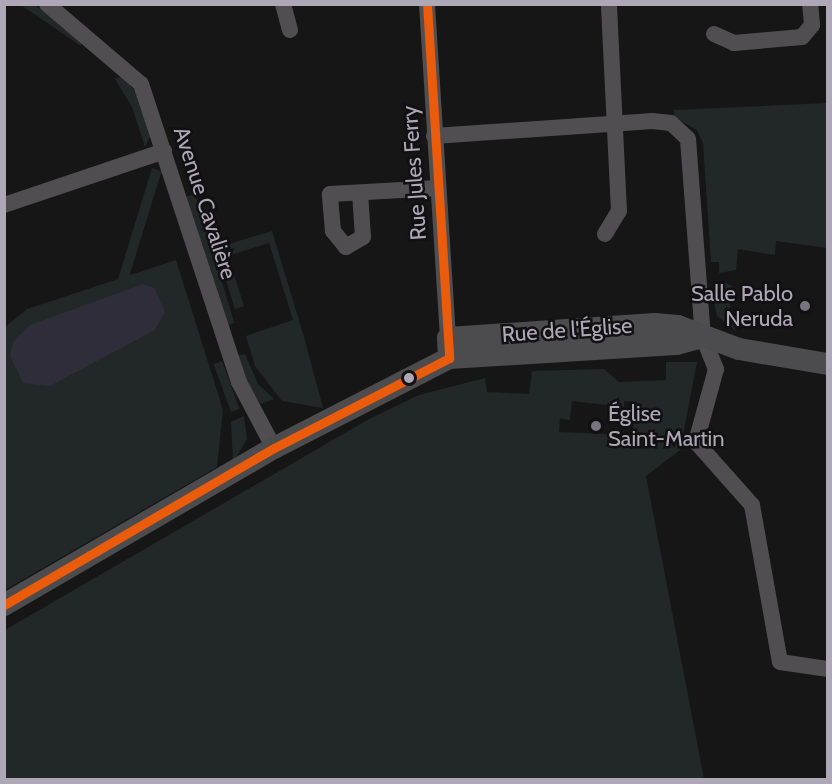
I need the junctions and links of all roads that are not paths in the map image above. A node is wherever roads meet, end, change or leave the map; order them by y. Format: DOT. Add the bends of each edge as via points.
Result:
graph roads {
  1 [pos="47,4"];
  2 [pos="283,4"];
  3 [pos="427,4"];
  4 [pos="609,4"];
  5 [pos="810,4"];
  6 [pos="290,30"];
  7 [pos="714,34"];
  8 [pos="613,124"];
  9 [pos="434,136"];
  10 [pos="164,151"];
  11 [pos="438,188"];
  12 [pos="360,193"];
  13 [pos="4,205"];
  14 [pos="605,234"];
  15 [pos="703,337"];
  16 [pos="448,348"];
  17 [pos="828,364"];
  18 [pos="274,448"];
  19 [pos="4,604"];
  20 [pos="828,669"];
  1 -- 10 [label="street, Avenue Cavalière" via="141,84"];
  2 -- 6 [label="street"];
  3 -- 9 [label="street, Rue Jules Ferry"];
  4 -- 8 [label="street"];
  5 -- 7 [label="street" via="812,25 802,37 734,43"];
  8 -- 9 [label="street"];
  8 -- 14 [label="street" via="619,211"];
  8 -- 15 [label="street" via="671,123 688,139"];
  9 -- 11 [label="street, Rue Jules Ferry"];
  10 -- 13 [label="street"];
  10 -- 18 [label="street, Avenue Cavalière" via="239,382"];
  11 -- 12 [label="street"];
  11 -- 16 [label="street, Rue Jules Ferry"];
  15 -- 16 [label="street, Rue de l'Église" via="676,344"];
  15 -- 17 [label="street, Rue de l'Église"];
  15 -- 20 [label="street" via="716,369 696,442 752,505 780,662"];
  16 -- 18 [label="street, Rue de l'Église"];
  18 -- 19 [label="street, Rue de l'Église"];
}
